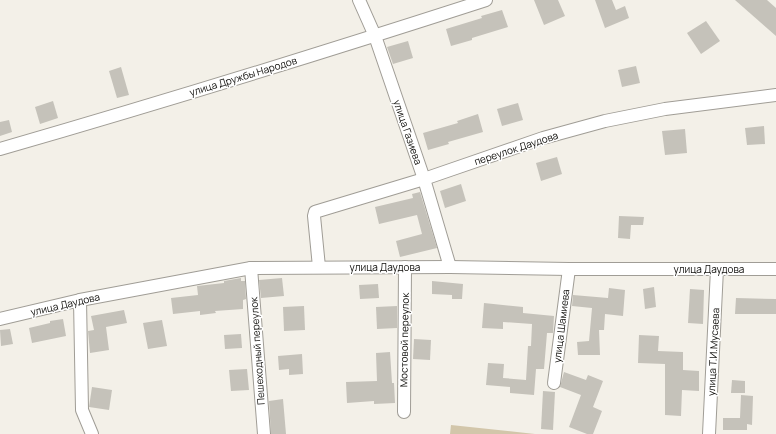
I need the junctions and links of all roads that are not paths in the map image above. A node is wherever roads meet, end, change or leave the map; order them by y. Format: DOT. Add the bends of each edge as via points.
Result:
graph roads {
  1 [pos="359,0"];
  2 [pos="486,0"];
  3 [pos="375,36"];
  4 [pos="776,95"];
  5 [pos="0,149"];
  6 [pos="424,179"];
  7 [pos="319,267"];
  8 [pos="405,267"];
  9 [pos="450,267"];
  10 [pos="251,268"];
  11 [pos="569,269"];
  12 [pos="717,269"];
  13 [pos="776,269"];
  14 [pos="80,300"];
  15 [pos="0,319"];
  16 [pos="554,383"];
  17 [pos="404,412"];
  18 [pos="92,434"];
  19 [pos="264,434"];
  20 [pos="709,434"];
  1 -- 3 [label="street, улица Газиева"];
  2 -- 3 [label="street, улица Дружбы Народов"];
  3 -- 5 [label="street, улица Дружбы Народов"];
  3 -- 6 [label="street, улица Газиева"];
  4 -- 6 [label="street, переулок Даудова" via="665,109 605,121 543,138"];
  6 -- 7 [label="street, переулок Даудова" via="316,212 314,216"];
  6 -- 9 [label="street, улица Газиева"];
  7 -- 8 [label="street, улица Даудова"];
  7 -- 10 [label="street, улица Даудова"];
  8 -- 9 [label="street, улица Даудова"];
  8 -- 17 [label="street, Мостовой переулок"];
  9 -- 11 [label="street, улица Даудова"];
  10 -- 14 [label="street, улица Даудова"];
  10 -- 19 [label="street, Пешеходный переулок"];
  11 -- 12 [label="street, улица Даудова"];
  11 -- 16 [label="street, улица Шамиева"];
  12 -- 13 [label="street, улица Даудова"];
  12 -- 20 [label="street, улица Т.И.Мусаева"];
  14 -- 15 [label="street, улица Даудова"];
  14 -- 18 [label="street" via="82,410"];
}
